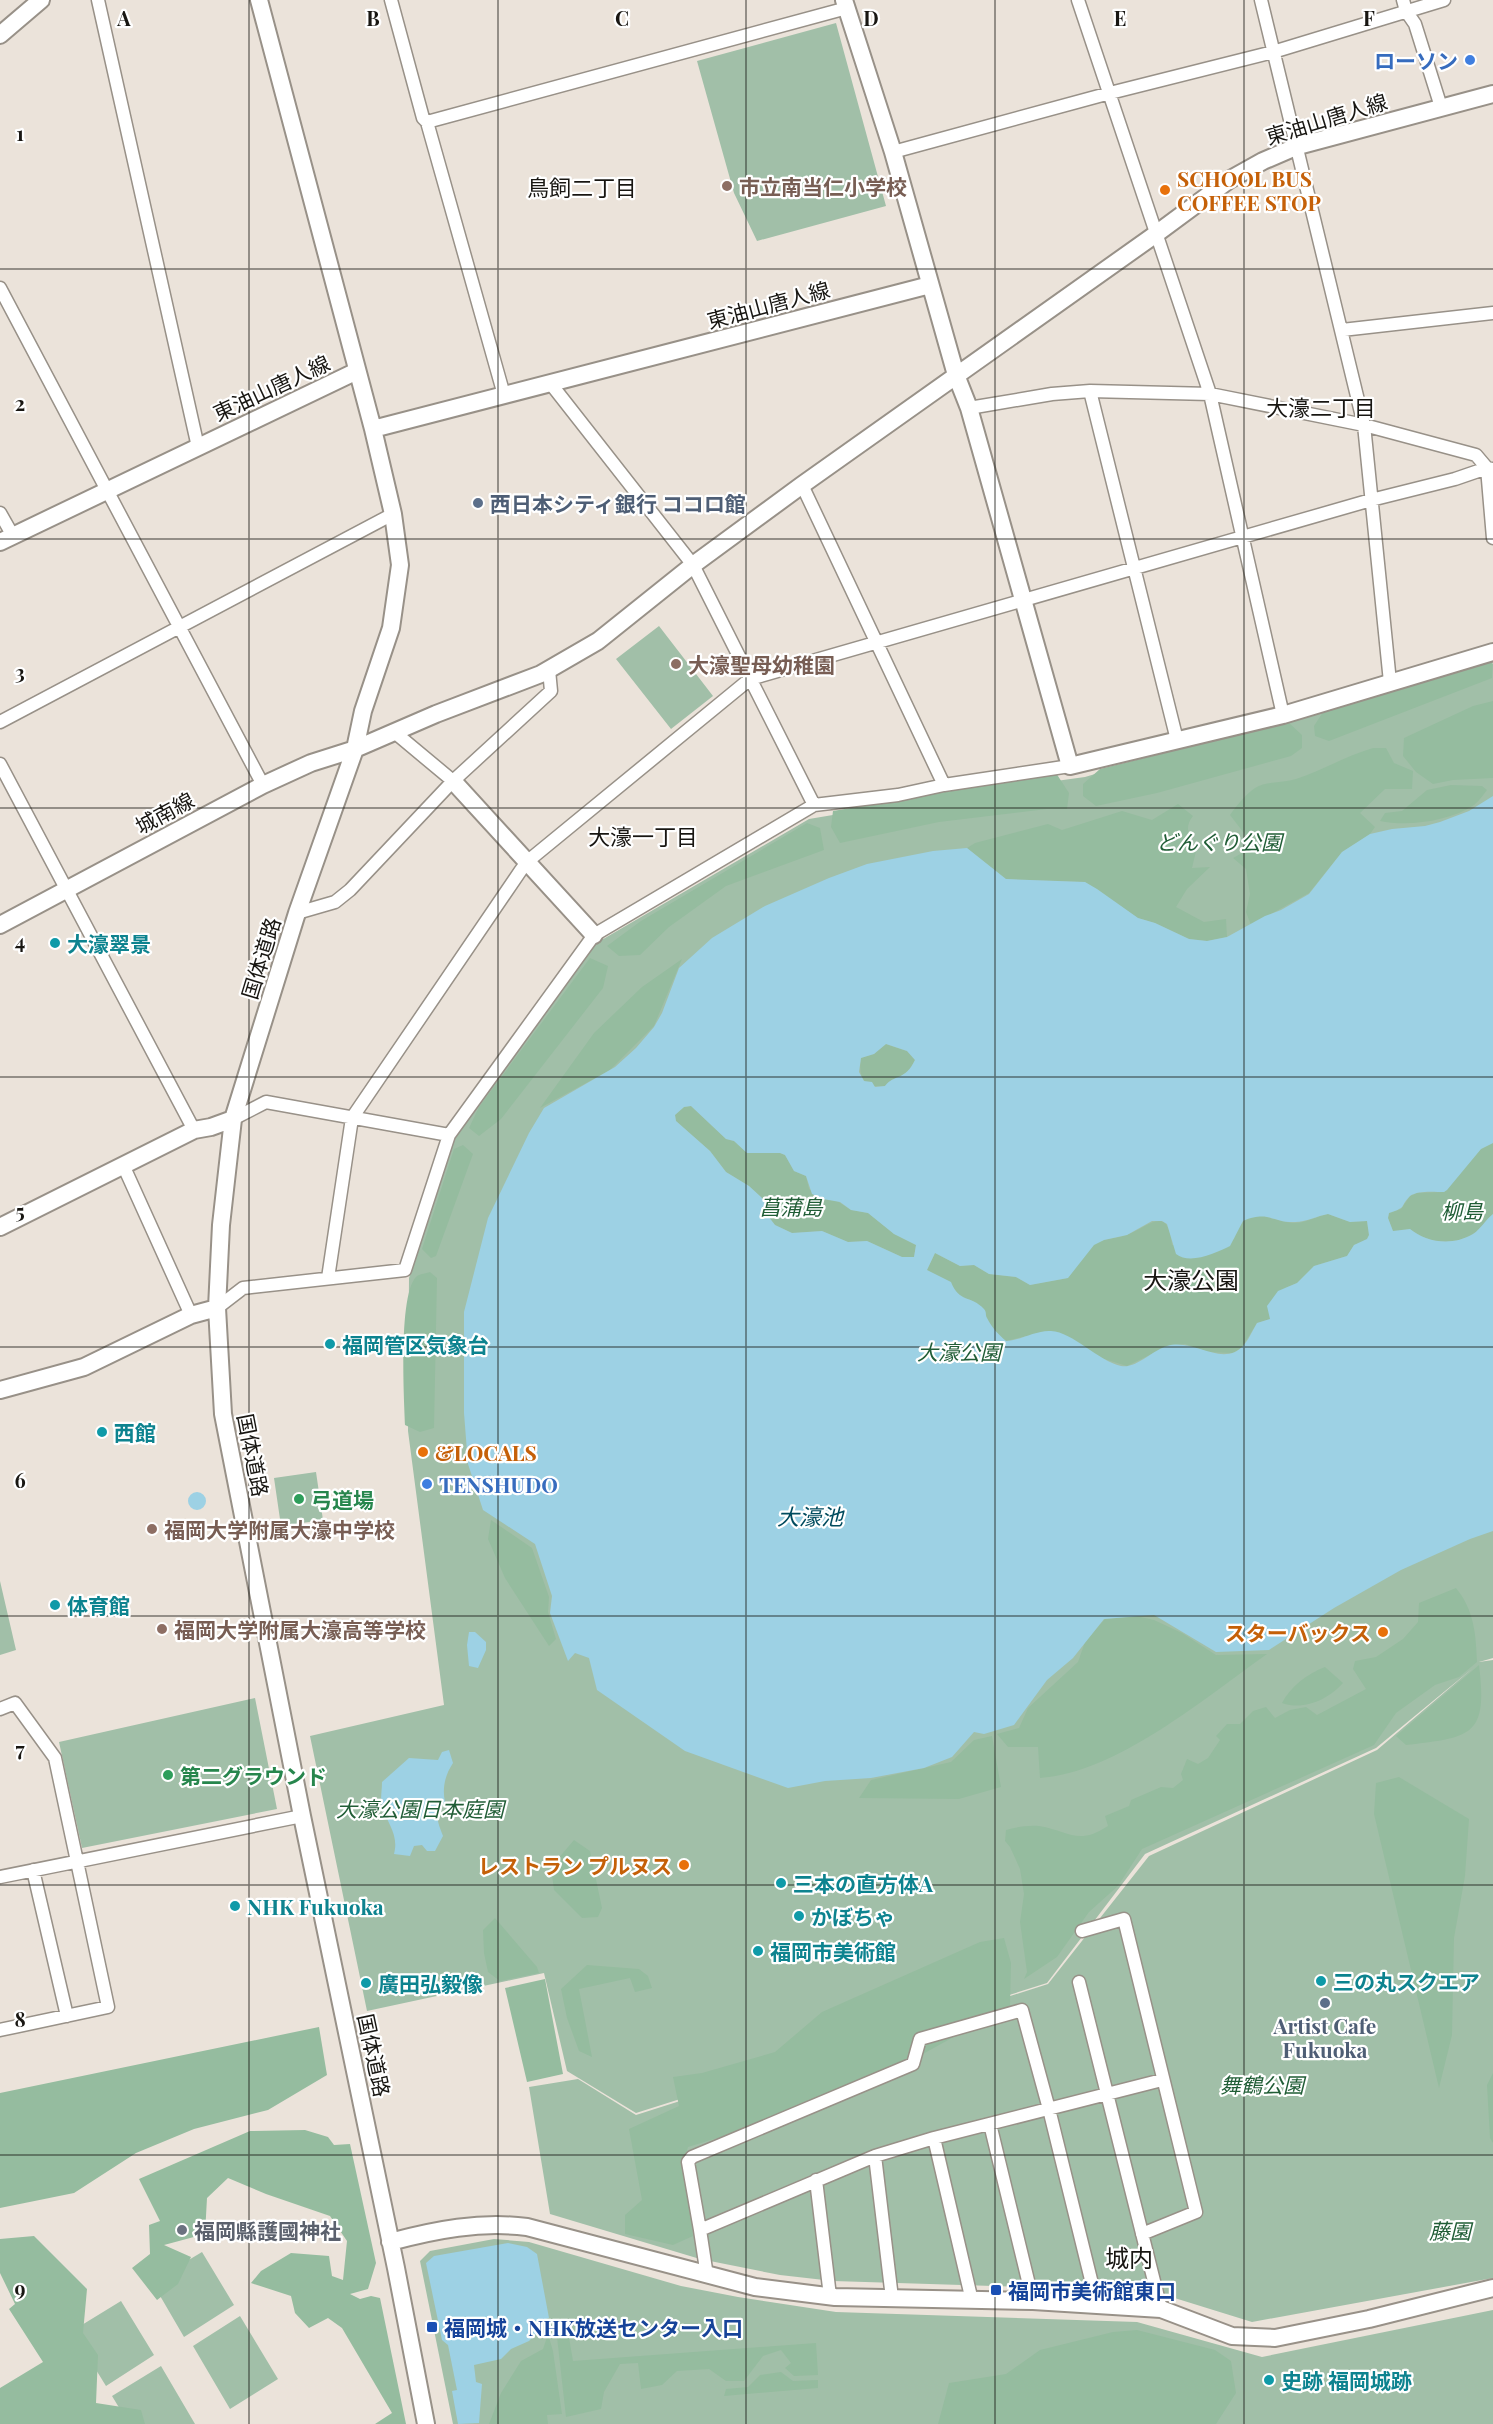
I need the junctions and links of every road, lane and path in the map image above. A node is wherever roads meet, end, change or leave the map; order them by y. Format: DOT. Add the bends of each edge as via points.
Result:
graph roads {
  1 [pos="41,0"];
  2 [pos="98,0"];
  3 [pos="259,0"];
  4 [pos="391,0"];
  5 [pos="1078,0"];
  6 [pos="1261,0"];
  7 [pos="1444,0"];
  8 [pos="846,4"];
  9 [pos="1404,6"];
  10 [pos="0,35"];
  11 [pos="1273,52"];
  12 [pos="1110,93"];
  13 [pos="1493,94"];
  14 [pos="1441,107"];
  15 [pos="427,122"];
  16 [pos="1298,146"];
  17 [pos="893,152"];
  18 [pos="1156,234"];
  19 [pos="930,285"];
  20 [pos="0,288"];
  21 [pos="1493,314"];
  22 [pos="1342,330"];
  23 [pos="357,372"];
  24 [pos="956,375"];
  25 [pos="551,384"];
  26 [pos="1090,391"];
  27 [pos="1210,394"];
  28 [pos="504,395"];
  29 [pos="969,408"];
  30 [pos="1364,425"];
  31 [pos="373,429"];
  32 [pos="198,447"];
  33 [pos="1490,468"];
  34 [pos="802,485"];
  35 [pos="108,491"];
  36 [pos="1371,500"];
  37 [pos="0,513"];
  38 [pos="393,514"];
  39 [pos="1242,538"];
  40 [pos="1493,538"];
  41 [pos="6,539"];
  42 [pos="693,565"];
  43 [pos="1134,567"];
  44 [pos="1022,600"];
  45 [pos="180,626"];
  46 [pos="876,642"];
  47 [pos="1493,652"];
  48 [pos="549,670"];
  49 [pos="750,680"];
  50 [pos="1390,682"];
  51 [pos="1283,715"];
  52 [pos="0,722"];
  53 [pos="393,731"];
  54 [pos="1177,740"];
  55 [pos="355,749"];
  56 [pos="0,764"];
  57 [pos="1070,766"];
  58 [pos="453,781"];
  59 [pos="263,784"];
  60 [pos="944,785"];
  61 [pos="814,805"];
  62 [pos="528,861"];
  63 [pos="67,890"];
  64 [pos="297,913"];
  65 [pos="0,925"];
  66 [pos="594,935"];
  67 [pos="352,1118"];
  68 [pos="233,1119"];
  69 [pos="194,1130"];
  70 [pos="449,1135"];
  71 [pos="124,1167"];
  72 [pos="0,1227"];
  73 [pos="328,1278"];
  74 [pos="216,1308"];
  75 [pos="191,1315"];
  76 [pos="0,1390"];
  77 [pos="0,1708"];
  78 [pos="302,1816"];
  79 [pos="78,1860"];
  80 [pos="33,1870"];
  81 [pos="0,1877"];
  82 [pos="1082,1931"];
  83 [pos="1079,1982"];
  84 [pos="67,2016"];
  85 [pos="0,2030"];
  86 [pos="1162,2080"];
  87 [pos="1107,2094"];
  88 [pos="1049,2109"];
  89 [pos="990,2124"];
  90 [pos="934,2138"];
  91 [pos="875,2156"];
  92 [pos="816,2180"];
  93 [pos="700,2230"];
  94 [pos="1142,2234"];
  95 [pos="390,2242"];
  96 [pos="707,2276"];
  97 [pos="1493,2288"];
  98 [pos="830,2296"];
  99 [pos="892,2298"];
  100 [pos="972,2301"];
  101 [pos="1033,2301"];
  102 [pos="1097,2304"];
  103 [pos="1161,2309"];
  104 [pos="426,2424"];
  1 -- 10 [label="street"];
  2 -- 32 [label="street"];
  3 -- 23 [label="street"];
  4 -- 15 [label="street"];
  5 -- 12 [label="street"];
  6 -- 11 [label="street"];
  7 -- 9 [label="street"];
  8 -- 15 [label="street"];
  8 -- 17 [label="street"];
  9 -- 11 [label="street"];
  9 -- 14 [label="street" via="1415,24"];
  11 -- 12 [label="street"];
  11 -- 16 [label="street"];
  12 -- 17 [label="street"];
  12 -- 18 [label="street"];
  13 -- 14 [label="street, 東油山唐人線"];
  14 -- 16 [label="street, 東油山唐人線"];
  15 -- 28 [label="street"];
  16 -- 18 [label="street, 東油山唐人線" via="1229,180"];
  16 -- 22 [label="street"];
  17 -- 19 [label="street"];
  18 -- 24 [label="street, 東油山唐人線"];
  18 -- 27 [label="street"];
  19 -- 24 [label="street"];
  19 -- 25 [label="street, 東油山唐人線"];
  20 -- 35 [label="street"];
  21 -- 22 [label="street"];
  22 -- 30 [label="street"];
  23 -- 31 [label="street, 東油山唐人線"];
  23 -- 32 [label="street, 東油山唐人線"];
  24 -- 29 [label="street"];
  24 -- 34 [label="street, 東油山唐人線"];
  25 -- 28 [label="street, 東油山唐人線"];
  25 -- 42 [label="street"];
  26 -- 27 [label="street"];
  26 -- 29 [label="street"];
  26 -- 43 [label="street"];
  27 -- 30 [label="street"];
  27 -- 39 [label="street"];
  28 -- 31 [label="street, 東油山唐人線"];
  29 -- 44 [label="street"];
  30 -- 33 [label="street" via="1476,455"];
  30 -- 36 [label="street"];
  31 -- 38 [label="street, 国体道路"];
  32 -- 35 [label="street, 東油山唐人線"];
  33 -- 36 [label="street"];
  33 -- 40 [label="street"];
  34 -- 42 [label="street, 東油山唐人線"];
  34 -- 46 [label="street"];
  35 -- 41 [label="street, 東油山唐人線"];
  35 -- 45 [label="street"];
  36 -- 39 [label="street"];
  36 -- 50 [label="street"];
  37 -- 41 [label="street"];
  38 -- 45 [label="street"];
  38 -- 55 [label="street, 国体道路" via="400,565 391,628 363,711"];
  39 -- 43 [label="street"];
  39 -- 51 [label="street"];
  42 -- 48 [label="street, 城南線" via="598,641"];
  42 -- 49 [label="street"];
  43 -- 44 [label="street"];
  43 -- 54 [label="street"];
  44 -- 46 [label="street"];
  44 -- 57 [label="street"];
  45 -- 52 [label="street"];
  45 -- 59 [label="street"];
  46 -- 49 [label="street"];
  46 -- 60 [label="street"];
  47 -- 50 [label="street"];
  48 -- 53 [label="street, 城南線"];
  48 -- 58 [label="street" via="551,691"];
  49 -- 61 [label="street"];
  49 -- 62 [label="street"];
  50 -- 51 [label="street"];
  51 -- 54 [label="street"];
  53 -- 55 [label="street, 城南線"];
  53 -- 58 [label="street"];
  54 -- 57 [label="street"];
  55 -- 59 [label="street, 城南線"];
  55 -- 64 [label="street, 国体道路"];
  56 -- 63 [label="street"];
  57 -- 60 [label="street"];
  58 -- 62 [label="street"];
  58 -- 64 [label="street" via="350,890 335,902"];
  59 -- 63 [label="street, 城南線"];
  60 -- 61 [label="street"];
  61 -- 66 [label="street"];
  62 -- 66 [label="street"];
  62 -- 67 [label="street"];
  63 -- 65 [label="street, 城南線"];
  63 -- 69 [label="street"];
  64 -- 68 [label="street, 国体道路"];
  66 -- 70 [label="street"];
  67 -- 68 [label="street" via="266,1102"];
  67 -- 70 [label="street"];
  67 -- 73 [label="street"];
  68 -- 69 [label="street"];
  68 -- 74 [label="street, 国体道路"];
  69 -- 71 [label="street"];
  70 -- 73 [label="street" via="405,1270"];
  71 -- 72 [label="street"];
  71 -- 75 [label="street"];
  73 -- 74 [label="street" via="243,1288"];
  74 -- 75 [label="street"];
  74 -- 78 [label="street, 国体道路" via="223,1414"];
  75 -- 76 [label="street" via="84,1367"];
  77 -- 79 [label="street" via="15,1703 55,1758"];
  78 -- 79 [label="street"];
  78 -- 95 [label="street, 国体道路"];
  79 -- 80 [label="street"];
  79 -- 84 [label="street" via="108,2007"];
  80 -- 81 [label="street"];
  80 -- 84 [label="street"];
  82 -- 86 [label="street" via="1124,1918"];
  83 -- 87 [label="street"];
  84 -- 85 [label="street"];
  86 -- 87 [label="street"];
  86 -- 94 [label="street" via="1196,2212"];
  87 -- 88 [label="street"];
  87 -- 94 [label="street"];
  88 -- 89 [label="street"];
  88 -- 93 [label="street" via="1022,2010 920,2039 913,2064 692,2157 688,2162"];
  88 -- 102 [label="street"];
  89 -- 90 [label="street"];
  89 -- 101 [label="street"];
  90 -- 91 [label="street"];
  90 -- 100 [label="street"];
  91 -- 92 [label="street"];
  91 -- 99 [label="street"];
  92 -- 93 [label="street"];
  92 -- 98 [label="street"];
  93 -- 96 [label="street"];
  94 -- 103 [label="street"];
  95 -- 96 [label="street" via="447,2229 503,2224 592,2243"];
  95 -- 104 [label="street, 国体道路"];
  96 -- 98 [label="street" via="755,2287"];
  97 -- 103 [label="street" via="1275,2338 1232,2337"];
  98 -- 99 [label="street"];
  99 -- 100 [label="street"];
  100 -- 101 [label="street"];
  101 -- 102 [label="street"];
  102 -- 103 [label="street"];
}
